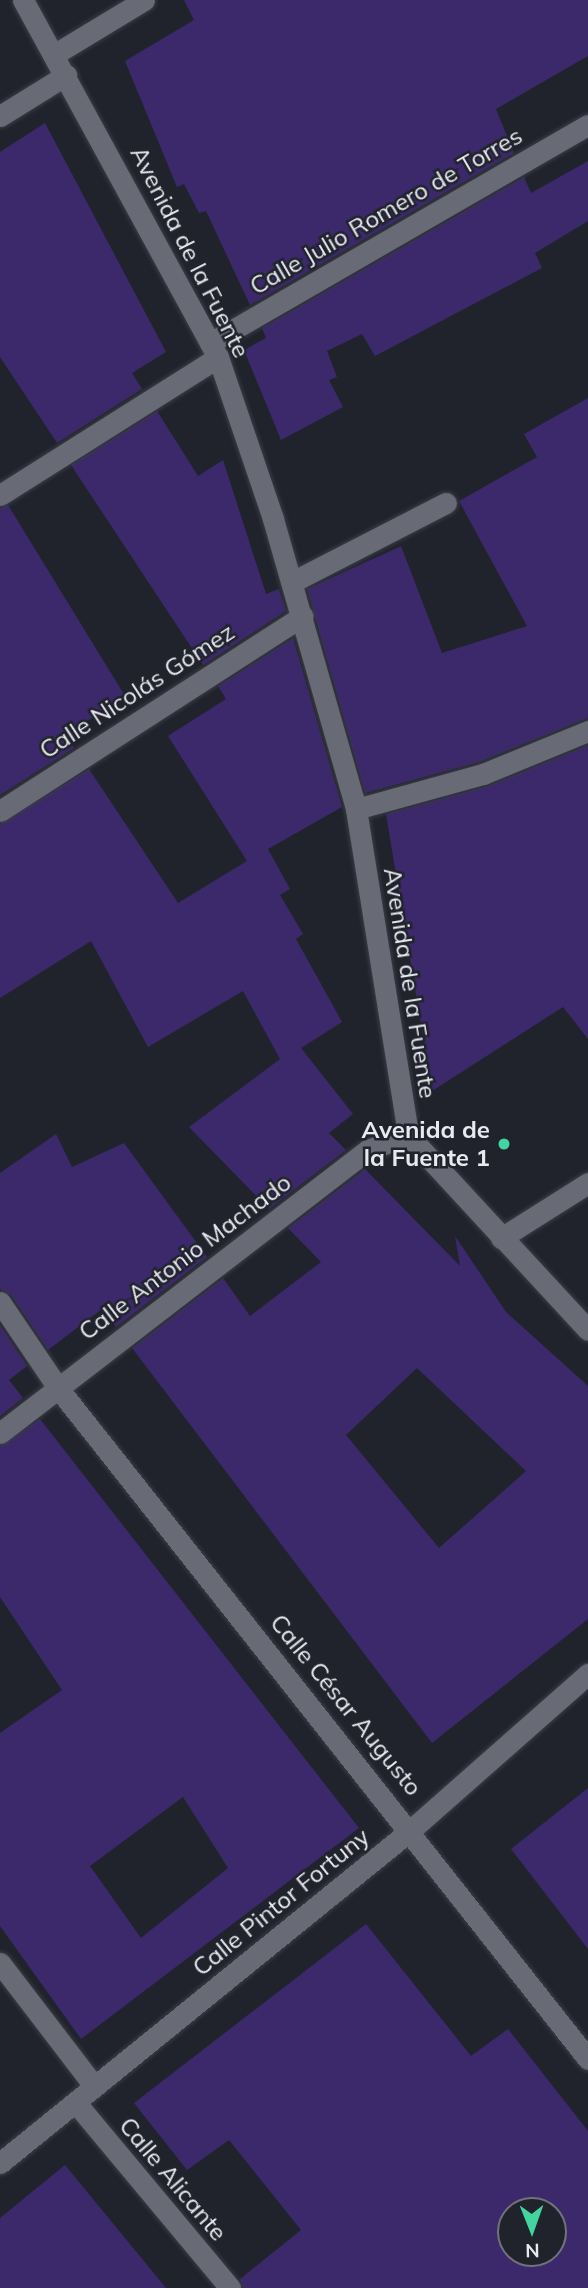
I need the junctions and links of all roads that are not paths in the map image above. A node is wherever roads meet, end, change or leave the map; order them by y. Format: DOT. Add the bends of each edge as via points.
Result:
graph roads {
  1 [pos="23,0"];
  2 [pos="144,0"];
  3 [pos="55,54"];
  4 [pos="66,75"];
  5 [pos="0,116"];
  6 [pos="588,125"];
  7 [pos="214,350"];
  8 [pos="0,495"];
  9 [pos="446,503"];
  10 [pos="292,582"];
  11 [pos="303,616"];
  12 [pos="588,731"];
  13 [pos="356,809"];
  14 [pos="0,811"];
  15 [pos="408,1135"];
  16 [pos="588,1183"];
  17 [pos="501,1238"];
  18 [pos="0,1302"];
  19 [pos="588,1330"];
  20 [pos="58,1388"];
  21 [pos="0,1433"];
  22 [pos="588,1674"];
  23 [pos="412,1829"];
  24 [pos="0,1963"];
  25 [pos="588,2059"];
  26 [pos="94,2086"];
  27 [pos="76,2103"];
  28 [pos="0,2163"];
  29 [pos="230,2288"];
  1 -- 3 [label="street, Avenida de la Fuente"];
  2 -- 3 [label="street"];
  3 -- 4 [label="street, Avenida de la Fuente"];
  4 -- 5 [label="street"];
  4 -- 7 [label="street, Avenida de la Fuente"];
  6 -- 7 [label="street, Calle Julio Romero de Torres"];
  7 -- 8 [label="street, Calle Julio Romero de Torres"];
  7 -- 10 [label="street, Avenida de la Fuente"];
  9 -- 10 [label="street"];
  10 -- 11 [label="street, Avenida de la Fuente"];
  11 -- 13 [label="street, Avenida de la Fuente"];
  11 -- 14 [label="street, Calle Nicolás Gómez"];
  12 -- 13 [label="street" via="483,774"];
  13 -- 15 [label="street, Avenida de la Fuente"];
  15 -- 17 [label="street, Avenida de la Fuente"];
  15 -- 20 [label="street, Calle Antonio Machado" via="368,1150"];
  16 -- 17 [label="street"];
  17 -- 19 [label="street, Avenida de la Fuente"];
  18 -- 20 [label="street, Calle César Augusto"];
  20 -- 21 [label="street, Calle Antonio Machado"];
  20 -- 23 [label="street, Calle César Augusto"];
  22 -- 23 [label="street, Calle Pintor Fortuny"];
  23 -- 25 [label="street, Calle César Augusto"];
  23 -- 26 [label="street, Calle Pintor Fortuny"];
  24 -- 26 [label="street"];
  26 -- 27 [label="street, Calle Pintor Fortuny"];
  27 -- 28 [label="street, Calle Pintor Fortuny"];
  27 -- 29 [label="street, Calle Alicante"];
}
